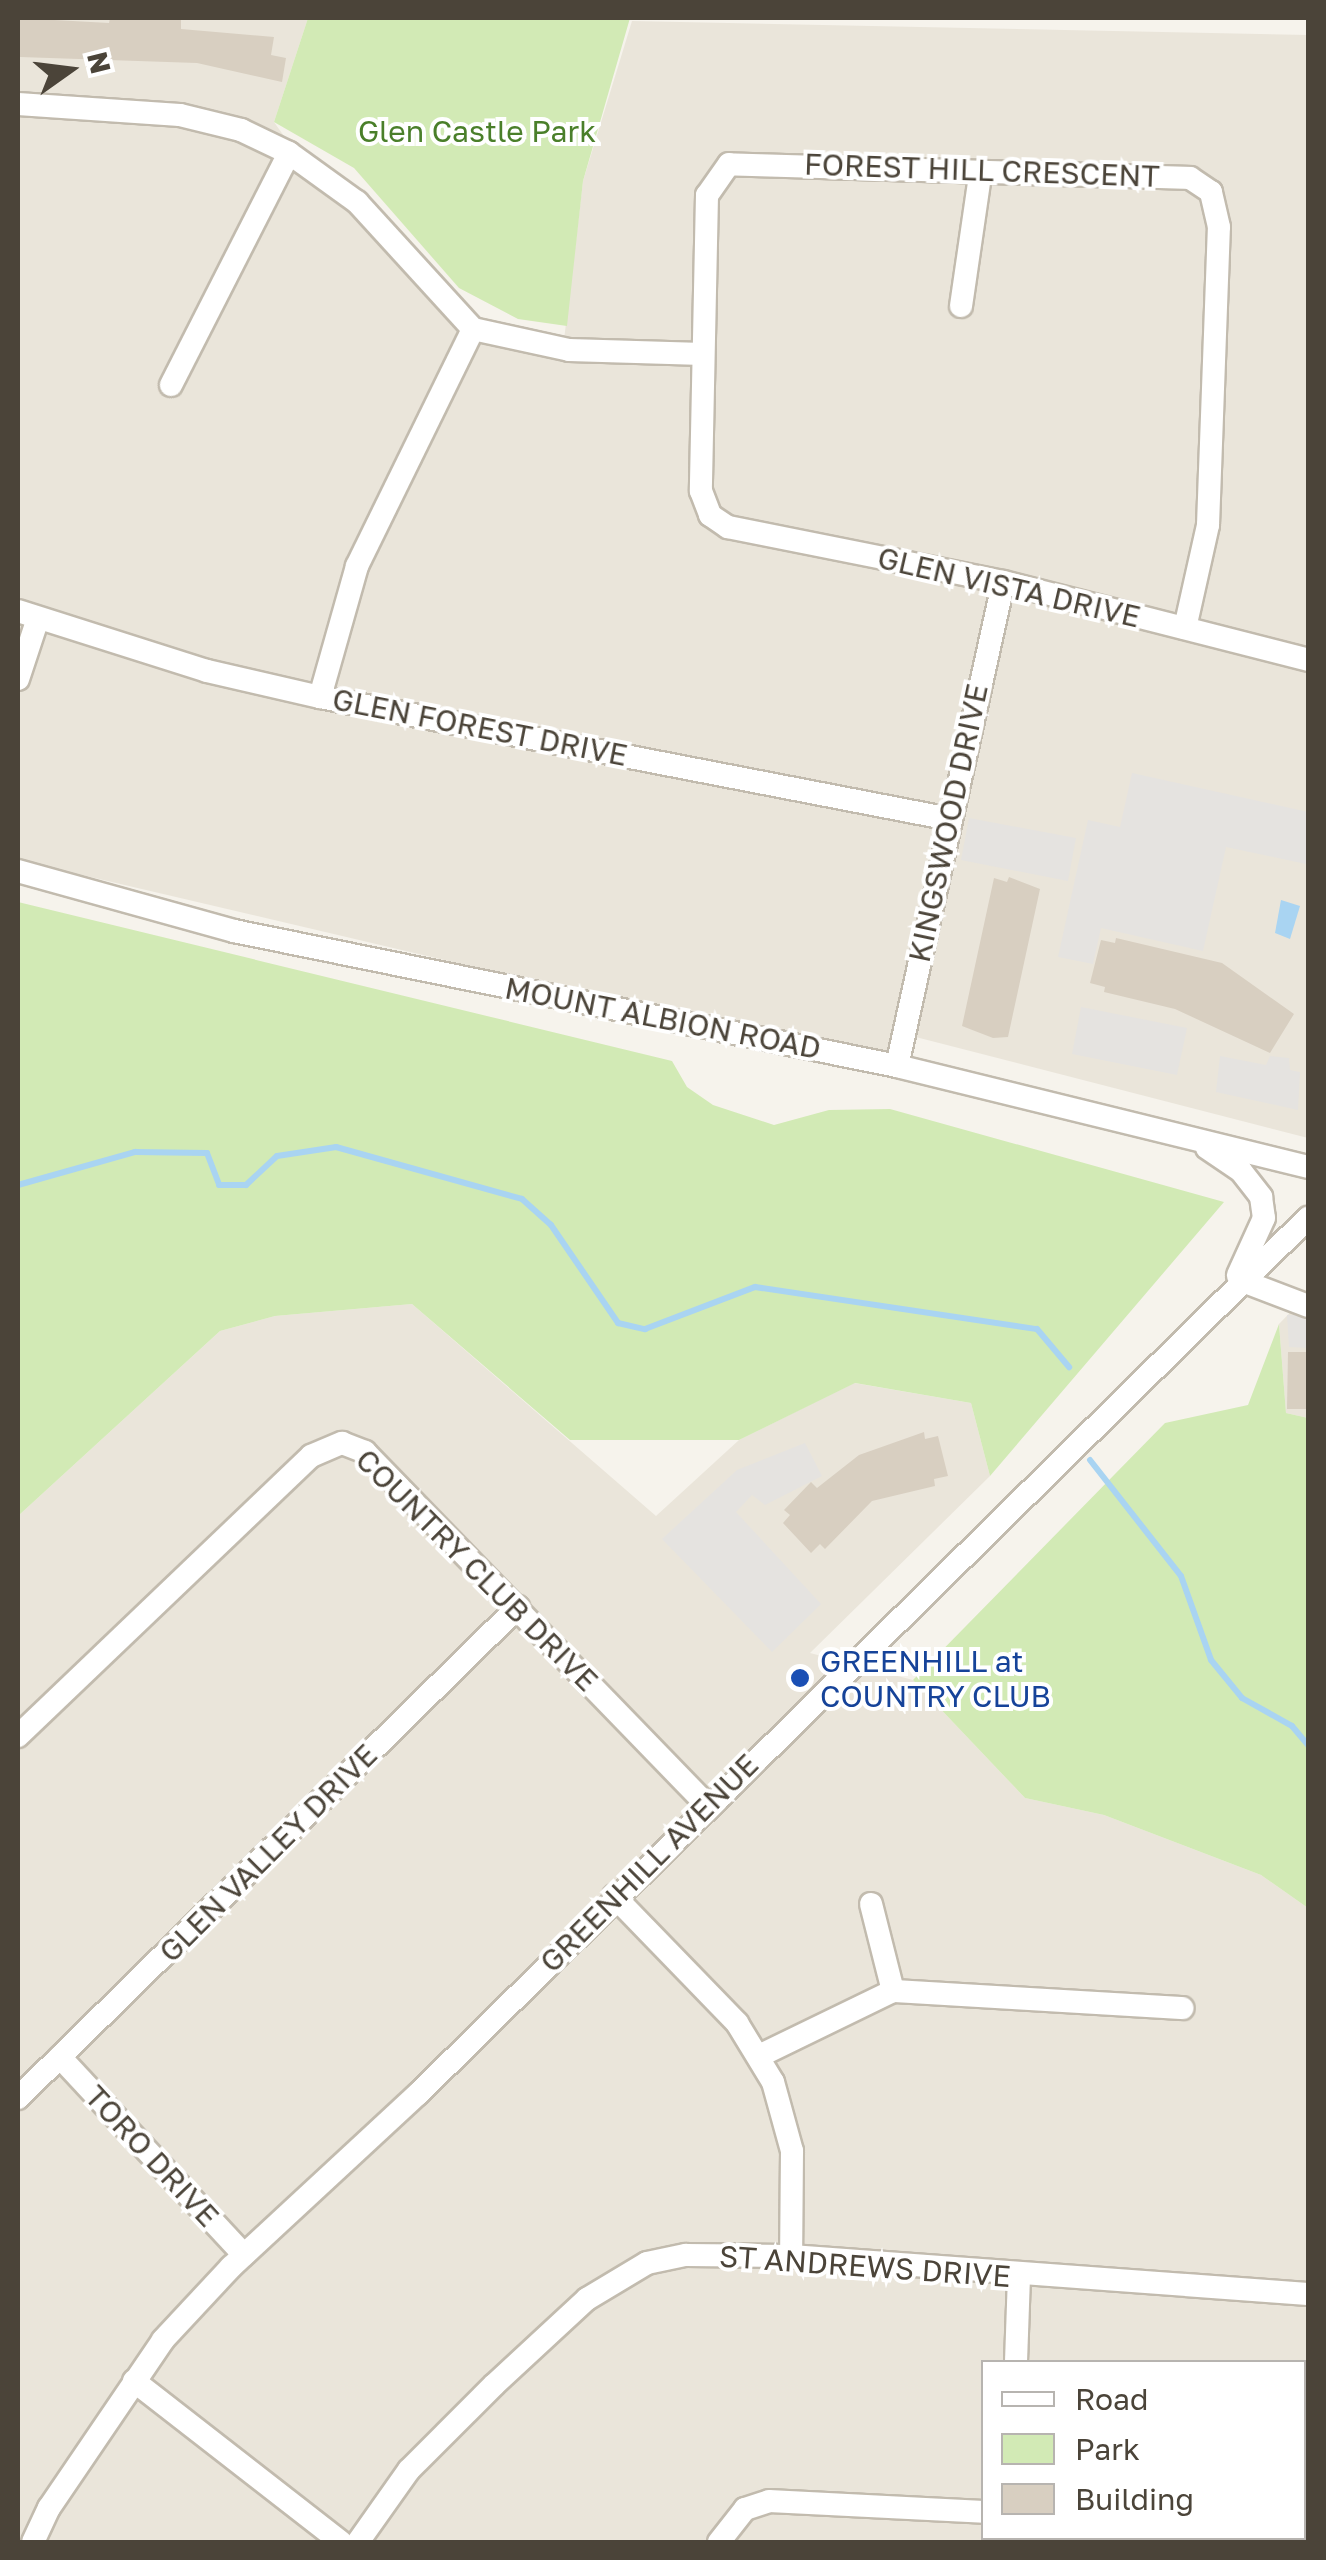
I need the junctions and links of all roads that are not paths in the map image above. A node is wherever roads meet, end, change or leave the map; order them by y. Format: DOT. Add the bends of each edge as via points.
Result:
graph roads {
  1 [pos="18,104"];
  2 [pos="289,153"];
  3 [pos="980,175"];
  4 [pos="960,306"];
  5 [pos="473,328"];
  6 [pos="703,354"];
  7 [pos="171,385"];
  8 [pos="710,514"];
  9 [pos="1003,582"];
  10 [pos="28,615"];
  11 [pos="1185,628"];
  12 [pos="1308,660"];
  13 [pos="18,680"];
  14 [pos="320,697"];
  15 [pos="950,819"];
  16 [pos="18,871"];
  17 [pos="896,1066"];
  18 [pos="1196,1140"];
  19 [pos="1308,1167"];
  20 [pos="1308,1218"];
  21 [pos="1236,1284"];
  22 [pos="1308,1306"];
  23 [pos="518,1607"];
  24 [pos="18,1736"];
  25 [pos="706,1804"];
  26 [pos="614,1896"];
  27 [pos="871,1904"];
  28 [pos="893,1991"];
  29 [pos="1183,2008"];
  30 [pos="759,2056"];
  31 [pos="60,2058"];
  32 [pos="18,2098"];
  33 [pos="244,2255"];
  34 [pos="791,2256"];
  35 [pos="1020,2276"];
  36 [pos="1308,2294"];
  37 [pos="1016,2360"];
  38 [pos="134,2381"];
  39 [pos="981,2512"];
  40 [pos="33,2542"];
  41 [pos="341,2542"];
  42 [pos="358,2542"];
  43 [pos="719,2542"];
  1 -- 2 [label="street" via="180,115 241,130"];
  2 -- 5 [label="street" via="358,202"];
  2 -- 7 [label="street"];
  3 -- 4 [label="street"];
  3 -- 6 [label="street, FOREST HILL CRESCENT" via="754,160 729,164 707,196"];
  3 -- 11 [label="street, FOREST HILL CRESCENT" via="1190,178 1211,192 1219,226 1208,525"];
  5 -- 6 [label="street" via="568,350"];
  5 -- 14 [label="street" via="357,566"];
  6 -- 8 [label="street, FOREST HILL CRESCENT" via="701,491"];
  8 -- 9 [label="street, GLEN VISTA DRIVE" via="728,527"];
  9 -- 11 [label="street, GLEN VISTA DRIVE"];
  9 -- 15 [label="street, KINGSWOOD DRIVE"];
  10 -- 13 [label="street"];
  10 -- 14 [label="street, GLEN FOREST DRIVE" via="207,671"];
  11 -- 12 [label="street, GLEN VISTA DRIVE"];
  14 -- 15 [label="street, GLEN FOREST DRIVE"];
  15 -- 17 [label="street, KINGSWOOD DRIVE"];
  16 -- 17 [label="street, MOUNT ALBION ROAD" via="234,932"];
  17 -- 18 [label="street, MOUNT ALBION ROAD"];
  18 -- 19 [label="street, MOUNT ALBION ROAD"];
  18 -- 21 [label="street" via="1241,1171 1261,1197 1264,1218"];
  20 -- 21 [label="street, GREENHILL AVENUE"];
  21 -- 22 [label="street"];
  21 -- 25 [label="street, GREENHILL AVENUE" via="880,1641"];
  23 -- 24 [label="street, COUNTRY CLUB DRIVE" via="366,1452 342,1443 321,1448"];
  23 -- 25 [label="street, COUNTRY CLUB DRIVE"];
  23 -- 31 [label="street, GLEN VALLEY DRIVE"];
  25 -- 26 [label="street, GREENHILL AVENUE"];
  26 -- 30 [label="street" via="737,2023"];
  26 -- 33 [label="street, GREENHILL AVENUE" via="418,2094"];
  27 -- 28 [label="street"];
  28 -- 29 [label="street"];
  28 -- 30 [label="street"];
  30 -- 34 [label="street" via="785,2114 792,2152"];
  31 -- 32 [label="street, GLEN VALLEY DRIVE"];
  31 -- 33 [label="street, TORO DRIVE"];
  33 -- 38 [label="street, GREENHILL AVENUE" via="163,2340"];
  34 -- 35 [label="street, ST ANDREWS DRIVE"];
  34 -- 42 [label="street, ST ANDREWS DRIVE" via="686,2255 617,2278 409,2470"];
  35 -- 36 [label="street, ST ANDREWS DRIVE"];
  35 -- 37 [label="street"];
  38 -- 40 [label="street, GREENHILL AVENUE"];
  38 -- 41 [label="street"];
  39 -- 43 [label="street" via="769,2501 746,2509"];
}
